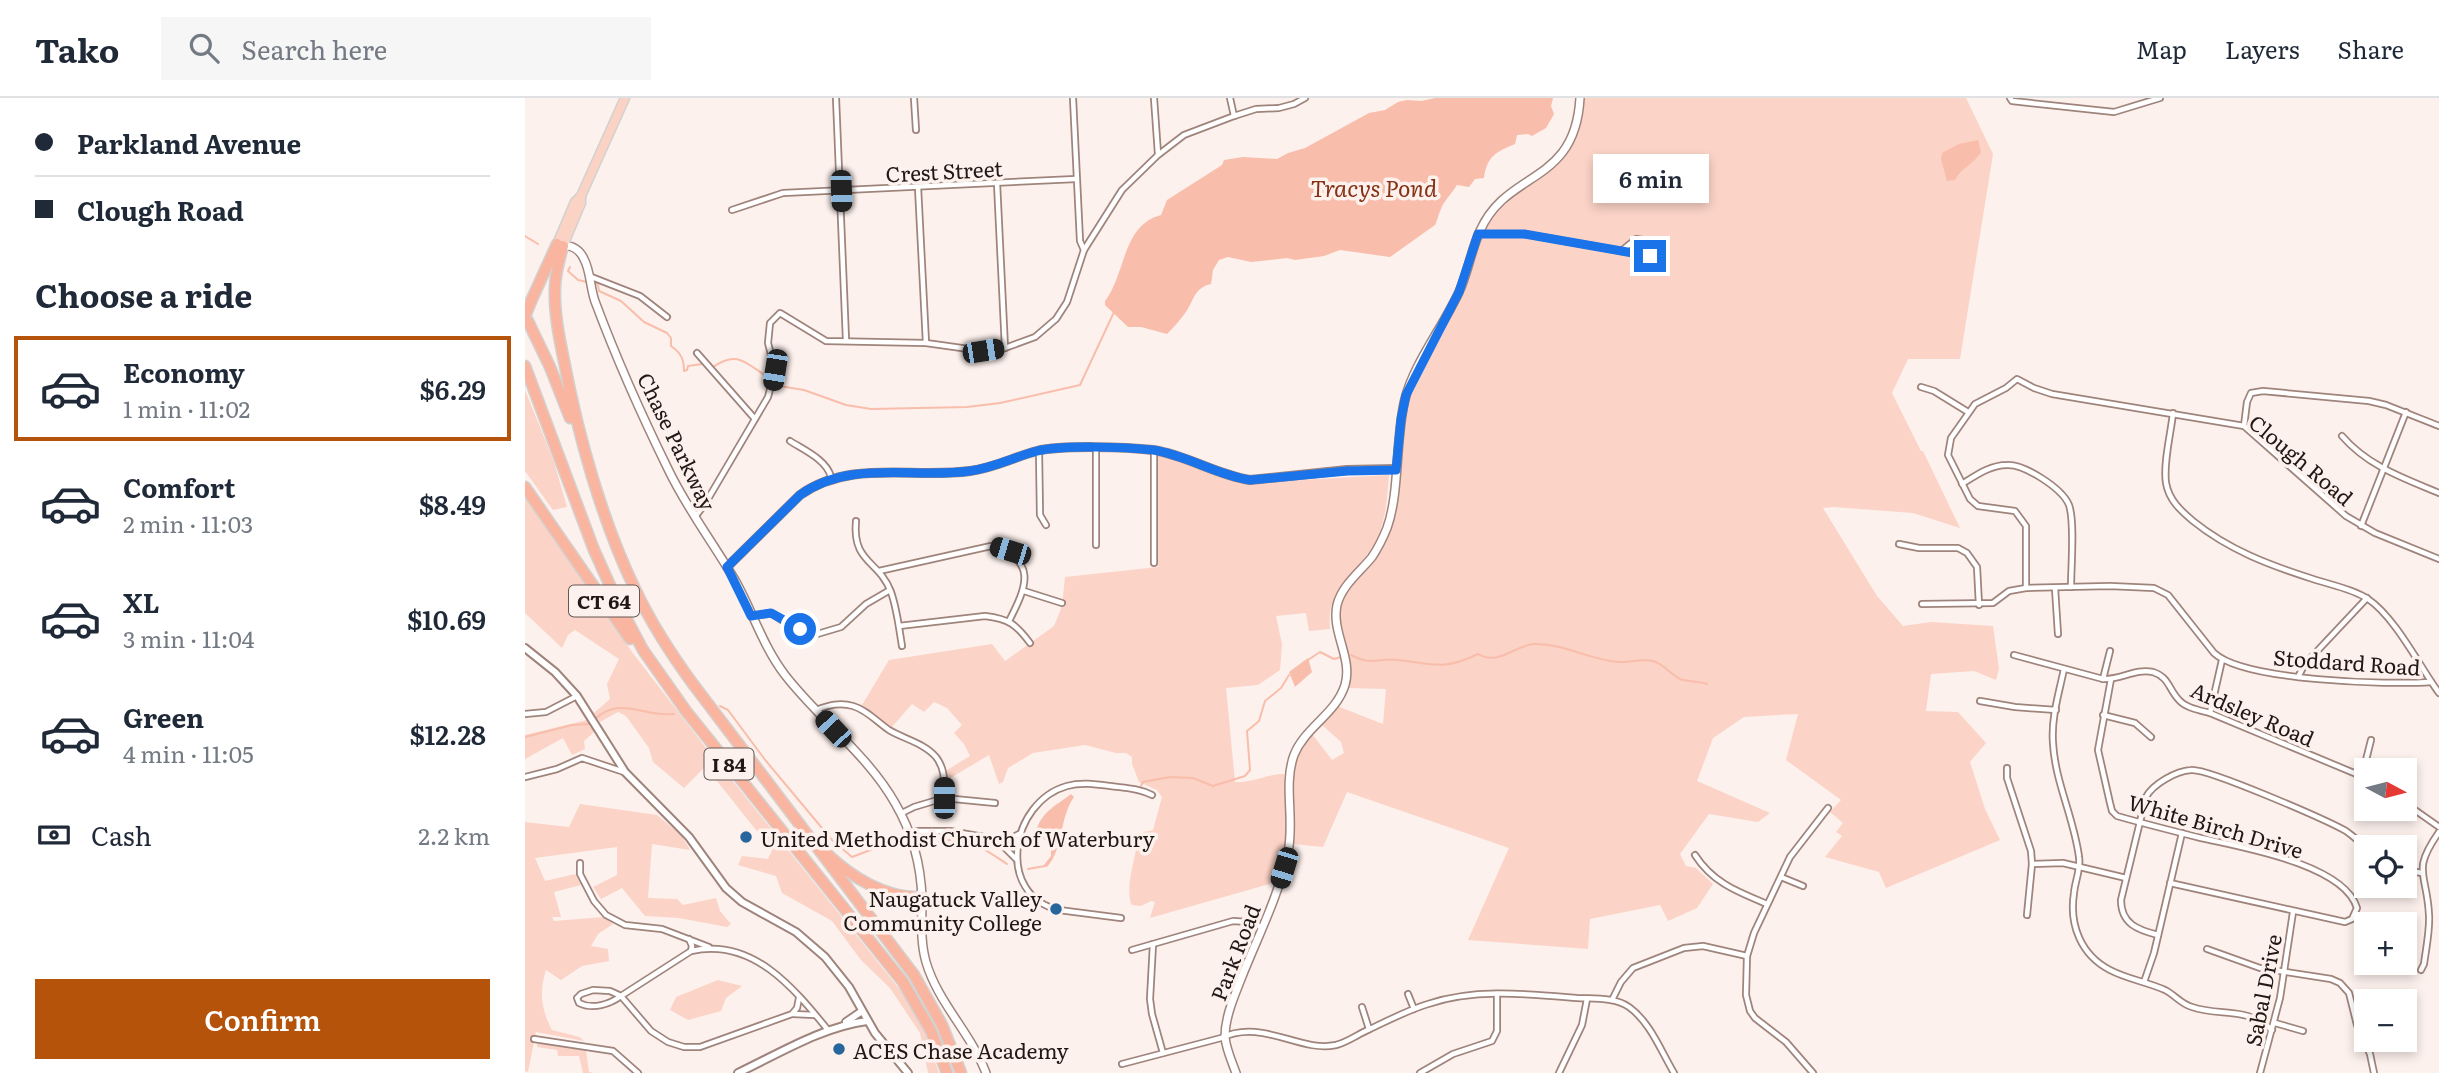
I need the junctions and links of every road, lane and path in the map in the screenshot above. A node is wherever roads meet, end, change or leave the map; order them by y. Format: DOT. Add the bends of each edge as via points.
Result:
graph roads {
  1 [pos="625,98"];
  2 [pos="836,98"];
  3 [pos="914,98"];
  4 [pos="1073,98"];
  5 [pos="1154,98"];
  6 [pos="1230,98"];
  7 [pos="1305,98"];
  8 [pos="1580,98"];
  9 [pos="2010,98"];
  10 [pos="2160,98"];
  11 [pos="1234,116"];
  12 [pos="916,130"];
  13 [pos="1158,155"];
  14 [pos="1076,179"];
  15 [pos="997,183"];
  16 [pos="918,187"];
  17 [pos="841,191"];
  18 [pos="732,210"];
  19 [pos="1478,234"];
  20 [pos="560,245"];
  21 [pos="1084,250"];
  22 [pos="1621,251"];
  23 [pos="589,280"];
  24 [pos="525,315"];
  25 [pos="667,317"];
  26 [pos="846,340"];
  27 [pos="926,343"];
  28 [pos="1005,348"];
  29 [pos="697,353"];
  30 [pos="525,366"];
  31 [pos="1921,387"];
  32 [pos="1968,412"];
  33 [pos="2406,412"];
  34 [pos="2173,413"];
  35 [pos="755,419"];
  36 [pos="2243,426"];
  37 [pos="2439,426"];
  38 [pos="2341,436"];
  39 [pos="790,441"];
  40 [pos="1096,449"];
  41 [pos="1153,450"];
  42 [pos="1039,451"];
  43 [pos="1396,470"];
  44 [pos="2383,470"];
  45 [pos="831,477"];
  46 [pos="1962,484"];
  47 [pos="525,487"];
  48 [pos="2439,493"];
  49 [pos="606,514"];
  50 [pos="695,517"];
  51 [pos="856,521"];
  52 [pos="1046,525"];
  53 [pos="2361,526"];
  54 [pos="1899,544"];
  55 [pos="1096,545"];
  56 [pos="2439,559"];
  57 [pos="1154,563"];
  58 [pos="727,567"];
  59 [pos="879,571"];
  60 [pos="2071,587"];
  61 [pos="2026,588"];
  62 [pos="2055,588"];
  63 [pos="890,590"];
  64 [pos="1024,591"];
  65 [pos="2367,598"];
  66 [pos="1062,603"];
  67 [pos="1922,604"];
  68 [pos="1979,604"];
  69 [pos="751,616"];
  70 [pos="1009,621"];
  71 [pos="899,626"];
  72 [pos="2058,634"];
  73 [pos="1030,643"];
  74 [pos="902,646"];
  75 [pos="525,648"];
  76 [pos="2110,650"];
  77 [pos="2014,655"];
  78 [pos="2222,660"];
  79 [pos="2064,669"];
  80 [pos="2298,677"];
  81 [pos="2103,679"];
  82 [pos="2111,680"];
  83 [pos="2431,682"];
  84 [pos="2439,693"];
  85 [pos="577,696"];
  86 [pos="1980,701"];
  87 [pos="816,710"];
  88 [pos="2056,710"];
  89 [pos="686,711"];
  90 [pos="2210,713"];
  91 [pos="525,714"];
  92 [pos="2103,715"];
  93 [pos="2151,737"];
  94 [pos="2371,740"];
  95 [pos="2368,758"];
  96 [pos="618,761"];
  97 [pos="612,767"];
  98 [pos="2007,768"];
  99 [pos="625,772"];
  100 [pos="2354,773"];
  101 [pos="525,777"];
  102 [pos="770,786"];
  103 [pos="1152,795"];
  104 [pos="944,798"];
  105 [pos="995,803"];
  106 [pos="1828,808"];
  107 [pos="2417,811"];
  108 [pos="901,814"];
  109 [pos="2139,822"];
  110 [pos="2439,827"];
  111 [pos="1020,832"];
  112 [pos="2439,832"];
  113 [pos="2182,833"];
  114 [pos="911,837"];
  115 [pos="2354,838"];
  116 [pos="997,840"];
  117 [pos="1695,855"];
  118 [pos="1017,860"];
  119 [pos="580,863"];
  120 [pos="2032,864"];
  121 [pos="2079,865"];
  122 [pos="2417,872"];
  123 [pos="2422,873"];
  124 [pos="1781,877"];
  125 [pos="2126,878"];
  126 [pos="2170,883"];
  127 [pos="1803,886"];
  128 [pos="922,897"];
  129 [pos="1767,904"];
  130 [pos="2294,912"];
  131 [pos="2027,915"];
  132 [pos="1121,918"];
  133 [pos="1262,927"];
  134 [pos="2158,935"];
  135 [pos="689,939"];
  136 [pos="1153,944"];
  137 [pos="709,947"];
  138 [pos="2207,949"];
  139 [pos="1132,950"];
  140 [pos="691,951"];
  141 [pos="1747,956"];
  142 [pos="2421,970"];
  143 [pos="2284,971"];
  144 [pos="2144,982"];
  145 [pos="1408,994"];
  146 [pos="1497,994"];
  147 [pos="621,996"];
  148 [pos="800,998"];
  149 [pos="1587,999"];
  150 [pos="1612,1000"];
  151 [pos="1362,1007"];
  152 [pos="1414,1009"];
  153 [pos="862,1010"];
  154 [pos="792,1014"];
  155 [pos="816,1016"];
  156 [pos="867,1021"];
  157 [pos="2274,1023"];
  158 [pos="845,1024"];
  159 [pos="1369,1029"];
  160 [pos="828,1030"];
  161 [pos="2272,1030"];
  162 [pos="2303,1031"];
  163 [pos="1225,1036"];
  164 [pos="534,1039"];
  165 [pos="1163,1053"];
  166 [pos="1122,1064"];
  167 [pos="947,1072"];
  168 [pos="638,1073"];
  169 [pos="738,1073"];
  170 [pos="908,1073"];
  171 [pos="961,1073"];
  172 [pos="986,1073"];
  173 [pos="1236,1073"];
  174 [pos="1420,1073"];
  175 [pos="1559,1073"];
  176 [pos="1674,1073"];
  177 [pos="1813,1073"];
  178 [pos="2260,1073"];
  179 [pos="2374,1073"];
  1 -- 20 [label="main road"];
  2 -- 17 [label="street"];
  3 -- 12 [label="street"];
  4 -- 14 [label="street"];
  5 -- 13 [label="street"];
  6 -- 11 [label="street"];
  7 -- 11 [label="street"];
  8 -- 19 [label="main road, Park Road" via="1567,148 1505,198"];
  9 -- 10 [label="street" via="2114,112"];
  11 -- 13 [label="street" via="1184,135"];
  13 -- 21 [label="street" via="1122,190"];
  14 -- 15 [label="street, Crest Street"];
  14 -- 21 [label="street"];
  15 -- 16 [label="street, Crest Street"];
  15 -- 28 [label="street"];
  16 -- 17 [label="street, Crest Street"];
  16 -- 27 [label="street"];
  17 -- 18 [label="street, Crest Street" via="783,193"];
  17 -- 26 [label="street"];
  19 -- 22 [label="street" via="1524,234"];
  19 -- 43 [label="main road, Park Road" via="1459,292 1406,395"];
  20 -- 23 [label="main road, Chase Parkway" via="575,248 585,260"];
  20 -- 24 [label="highway, bridge"];
  20 -- 49 [label="highway" via="555,285 558,330 575,415"];
  21 -- 28 [label="street" via="1067,302 1056,319 1035,337"];
  22 -- 22 [label="street" via="1636,239 1651,250 1650,256"];
  23 -- 25 [label="street" via="641,296"];
  23 -- 50 [label="main road, Chase Parkway" via="654,439"];
  24 -- 49 [label="highway, I 84" via="554,376"];
  26 -- 27 [label="street"];
  26 -- 35 [label="street" via="826,341 780,313 770,323 772,384"];
  27 -- 28 [label="street" via="983,351"];
  29 -- 35 [label="street"];
  30 -- 89 [label="highway, I 84" via="609,584 643,650"];
  31 -- 32 [label="street"];
  32 -- 34 [label="street, Clough Road" via="2017,379 2052,394"];
  32 -- 46 [label="street" via="1948,447"];
  33 -- 36 [label="street" via="2352,398 2263,391 2251,393"];
  33 -- 37 [label="street"];
  33 -- 44 [label="street"];
  34 -- 36 [label="street, Clough Road"];
  34 -- 65 [label="street" via="2165,479 2181,511 2214,538 2242,552"];
  35 -- 50 [label="street"];
  36 -- 53 [label="street, Clough Road"];
  38 -- 44 [label="street"];
  39 -- 45 [label="street" via="822,462"];
  40 -- 41 [label="street"];
  40 -- 42 [label="street"];
  40 -- 55 [label="street"];
  41 -- 43 [label="street" via="1250,480"];
  41 -- 57 [label="street"];
  42 -- 45 [label="street" via="970,471"];
  42 -- 52 [label="street" via="1040,515"];
  43 -- 133 [label="main road, Park Road" via="1384,536 1343,590 1338,604 1345,685 1334,705 1302,739 1292,760 1288,852"];
  44 -- 48 [label="street"];
  44 -- 53 [label="street"];
  45 -- 58 [label="street" via="800,495"];
  46 -- 60 [label="street" via="2005,464 2053,484 2069,506"];
  46 -- 61 [label="street" via="1978,506 2015,511 2023,519"];
  47 -- 89 [label="highway, CT 64" via="652,670"];
  49 -- 102 [label="highway, I 84" via="629,576 662,639"];
  50 -- 58 [label="main road, Chase Parkway"];
  51 -- 59 [label="street" via="855,537 862,556"];
  53 -- 56 [label="street, Clough Road"];
  54 -- 68 [label="street" via="1948,546 1967,553 1977,567"];
  58 -- 69 [label="main road, Chase Parkway"];
  59 -- 63 [label="street"];
  59 -- 64 [label="street" via="991,545 1010,551 1025,571"];
  60 -- 62 [label="street"];
  60 -- 78 [label="street" via="2145,587 2162,592"];
  61 -- 62 [label="street"];
  61 -- 68 [label="street" via="2009,591 1993,603"];
  62 -- 72 [label="street"];
  63 -- 69 [label="street" via="841,627 814,635 771,613"];
  63 -- 71 [label="street"];
  64 -- 66 [label="street"];
  64 -- 70 [label="street"];
  65 -- 80 [label="street"];
  65 -- 83 [label="street"];
  67 -- 68 [label="street"];
  69 -- 87 [label="main road, Chase Parkway" via="775,661"];
  70 -- 71 [label="street" via="985,616"];
  70 -- 73 [label="street"];
  71 -- 74 [label="street"];
  75 -- 85 [label="street"];
  76 -- 81 [label="street"];
  77 -- 79 [label="street, Ardsley Road"];
  78 -- 80 [label="street, Stoddard Road"];
  78 -- 90 [label="street"];
  79 -- 81 [label="street, Ardsley Road"];
  79 -- 88 [label="street"];
  80 -- 83 [label="street, Stoddard Road"];
  81 -- 82 [label="street, Ardsley Road"];
  82 -- 90 [label="street, Ardsley Road" via="2133,672 2155,673 2168,682 2181,703"];
  82 -- 92 [label="street, White Birch Drive"];
  83 -- 84 [label="street"];
  85 -- 91 [label="street" via="546,712"];
  85 -- 96 [label="street"];
  86 -- 88 [label="street"];
  87 -- 104 [label="street" via="851,705 925,748 943,768"];
  87 -- 108 [label="main road, Chase Parkway" via="874,774"];
  88 -- 121 [label="street" via="2052,741"];
  89 -- 167 [label="highway, I 84" via="903,982 925,1018"];
  90 -- 100 [label="street, Ardsley Road"];
  92 -- 93 [label="street" via="2135,723"];
  92 -- 109 [label="street, White Birch Drive" via="2098,750 2112,811"];
  94 -- 95 [label="street"];
  96 -- 97 [label="street"];
  96 -- 99 [label="street"];
  97 -- 99 [label="street"];
  97 -- 101 [label="street" via="582,758"];
  98 -- 120 [label="street"];
  99 -- 153 [label="street" via="689,837 726,888 818,950"];
  102 -- 128 [label="highway" via="843,868 889,892"];
  102 -- 171 [label="highway, I 84" via="922,987"];
  103 -- 111 [label="street" via="1089,783 1066,786 1037,803"];
  104 -- 105 [label="street"];
  104 -- 108 [label="street"];
  106 -- 124 [label="street" via="1799,844"];
  107 -- 110 [label="street"];
  108 -- 114 [label="main road, Chase Parkway"];
  109 -- 113 [label="street, White Birch Drive"];
  109 -- 115 [label="street" via="2150,790 2193,769 2326,821"];
  109 -- 125 [label="street"];
  111 -- 116 [label="street" via="1014,838"];
  111 -- 118 [label="street"];
  112 -- 123 [label="street" via="2427,849"];
  113 -- 126 [label="street"];
  113 -- 130 [label="street, White Birch Drive" via="2265,853 2322,873 2349,894 2357,908 2345,922"];
  114 -- 116 [label="street" via="917,831 964,832"];
  114 -- 128 [label="main road, Chase Parkway"];
  116 -- 118 [label="street"];
  117 -- 129 [label="street" via="1720,883"];
  118 -- 132 [label="street" via="1026,888 1049,908"];
  119 -- 135 [label="street" via="580,874 606,915 625,925 662,929"];
  120 -- 121 [label="street"];
  120 -- 131 [label="street"];
  121 -- 125 [label="street"];
  121 -- 144 [label="street" via="2073,905 2083,946 2112,971"];
  122 -- 123 [label="street"];
  123 -- 142 [label="street" via="2430,916"];
  124 -- 127 [label="street"];
  124 -- 129 [label="street"];
  125 -- 134 [label="street" via="2121,900 2124,916 2130,925"];
  126 -- 130 [label="street, White Birch Drive"];
  126 -- 134 [label="street"];
  128 -- 172 [label="main road, Chase Parkway" via="927,964"];
  129 -- 141 [label="street"];
  130 -- 143 [label="street, Sabal Drive"];
  133 -- 136 [label="street" via="1233,921"];
  133 -- 163 [label="main road, Park Road" via="1231,1005"];
  134 -- 144 [label="street"];
  135 -- 137 [label="street"];
  135 -- 140 [label="street"];
  136 -- 139 [label="street"];
  136 -- 165 [label="street" via="1151,1014"];
  137 -- 140 [label="street"];
  137 -- 148 [label="street" via="729,949 761,962"];
  138 -- 143 [label="street" via="2260,968"];
  140 -- 147 [label="street"];
  141 -- 150 [label="street" via="1703,946 1683,948 1633,968"];
  141 -- 177 [label="street" via="1750,1012"];
  143 -- 157 [label="street, Sabal Drive"];
  143 -- 179 [label="street" via="2331,979 2346,989"];
  144 -- 161 [label="street" via="2189,1006 2246,1015"];
  145 -- 152 [label="street"];
  146 -- 149 [label="street"];
  146 -- 152 [label="street" via="1440,1000"];
  146 -- 174 [label="street" via="1497,1031 1492,1041 1453,1054"];
  147 -- 147 [label="street" via="593,990 577,998 585,1006 597,1006"];
  147 -- 154 [label="street" via="651,1031 684,1047 700,1047"];
  148 -- 154 [label="street"];
  148 -- 155 [label="street"];
  149 -- 150 [label="street"];
  149 -- 175 [label="street" via="1583,1025"];
  150 -- 176 [label="street" via="1626,1005 1644,1023"];
  151 -- 159 [label="street"];
  152 -- 159 [label="street"];
  153 -- 156 [label="street"];
  153 -- 158 [label="street"];
  154 -- 155 [label="street"];
  155 -- 160 [label="street"];
  156 -- 158 [label="street"];
  156 -- 170 [label="street"];
  157 -- 161 [label="street, Sabal Drive"];
  157 -- 162 [label="street"];
  158 -- 160 [label="street"];
  159 -- 163 [label="street" via="1325,1046 1270,1033"];
  160 -- 169 [label="street"];
  161 -- 178 [label="street, Sabal Drive"];
  163 -- 165 [label="street"];
  163 -- 173 [label="main road, Park Road"];
  164 -- 168 [label="street" via="614,1051"];
  165 -- 166 [label="street"];
}
